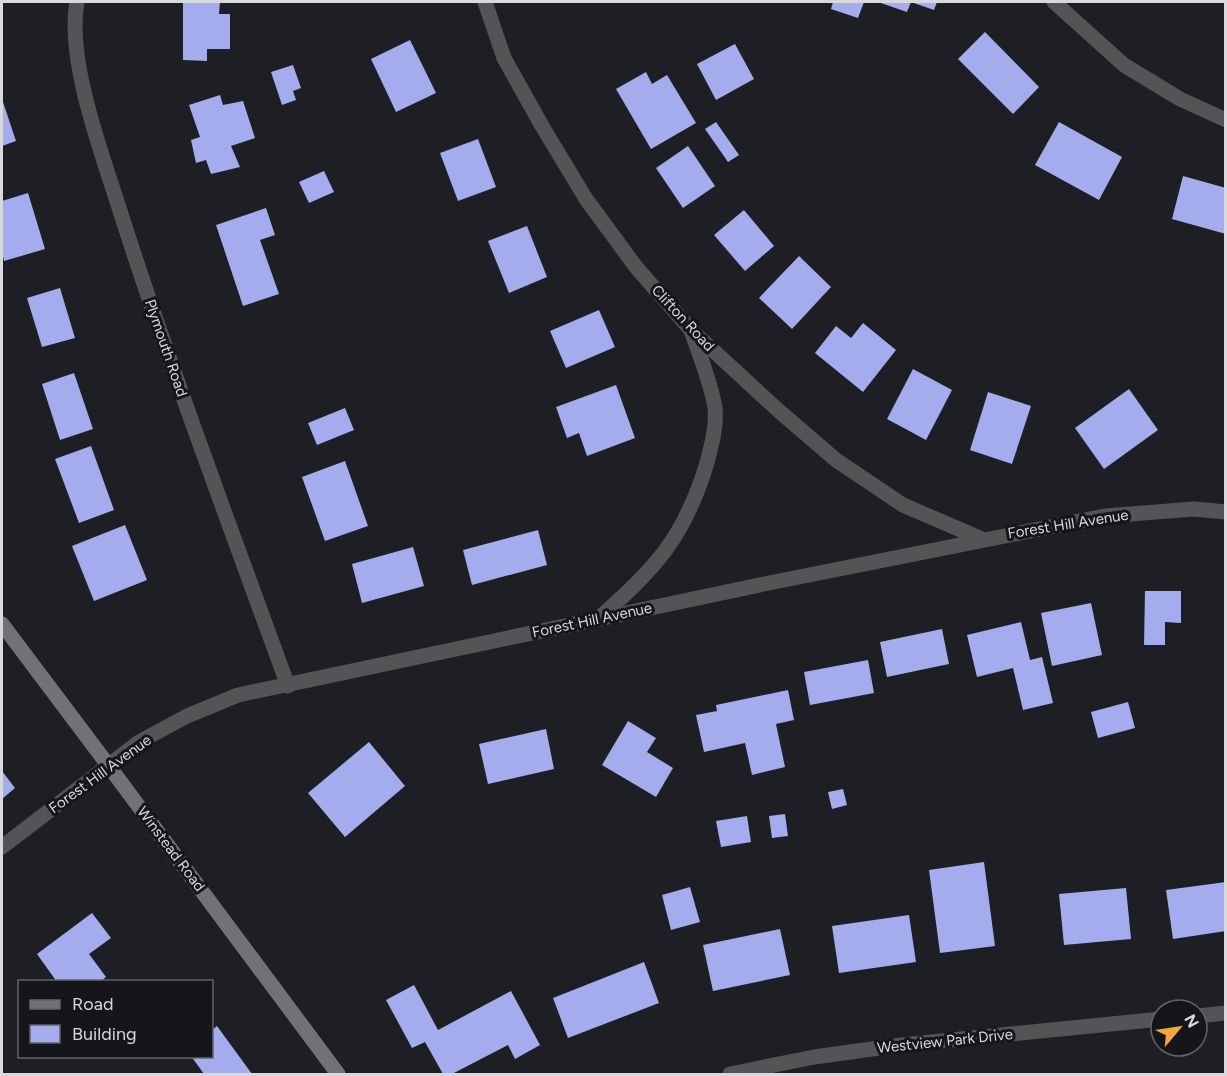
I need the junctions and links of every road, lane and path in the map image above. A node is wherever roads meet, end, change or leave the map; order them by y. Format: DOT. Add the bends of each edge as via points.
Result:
graph roads {
  1 [pos="77,2"];
  2 [pos="485,2"];
  3 [pos="1054,2"];
  4 [pos="1226,120"];
  5 [pos="691,330"];
  6 [pos="1226,512"];
  7 [pos="982,539"];
  8 [pos="599,618"];
  9 [pos="2,624"];
  10 [pos="288,686"];
  11 [pos="108,765"];
  12 [pos="2,847"];
  13 [pos="1226,1013"];
  14 [pos="1209,1015"];
  15 [pos="1149,1020"];
  16 [pos="338,1074"];
  17 [pos="730,1074"];
  1 -- 10 [label="street, Plymouth Road" via="78,60 93,125 144,284"];
  2 -- 5 [label="street, Clifton Road" via="504,58 586,199 636,267"];
  3 -- 4 [label="street" via="1124,65 1180,99"];
  5 -- 7 [label="street, Clifton Road" via="836,460 903,505"];
  5 -- 8 [label="street" via="715,408 713,442 702,479 687,519 670,546 644,578"];
  6 -- 7 [label="street, Forest Hill Avenue" via="1194,509 1105,516"];
  7 -- 8 [label="street, Forest Hill Avenue"];
  8 -- 10 [label="street, Forest Hill Avenue"];
  9 -- 11 [label="street, Winstead Road"];
  10 -- 11 [label="street, Forest Hill Avenue" via="238,695 187,716 139,741"];
  11 -- 12 [label="street, Forest Hill Avenue"];
  11 -- 16 [label="street, Winstead Road"];
  13 -- 14 [label="street"];
  15 -- 17 [label="street, Westview Park Drive" via="901,1045"];
}
